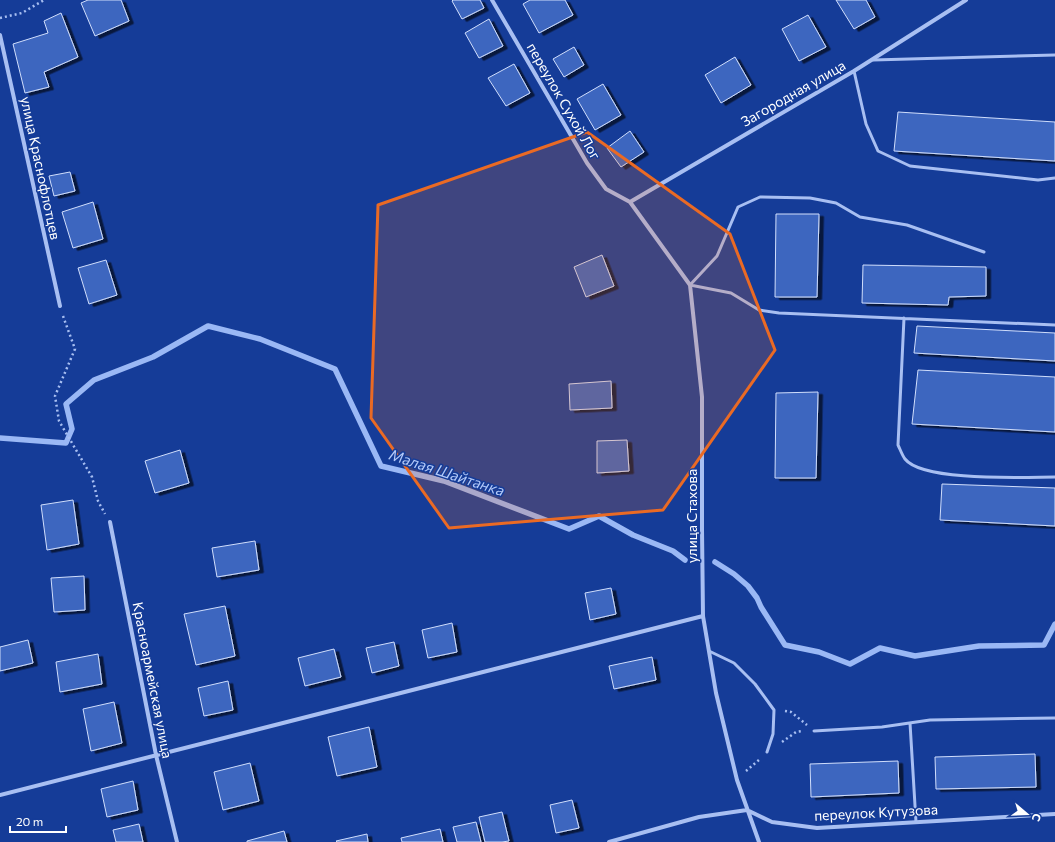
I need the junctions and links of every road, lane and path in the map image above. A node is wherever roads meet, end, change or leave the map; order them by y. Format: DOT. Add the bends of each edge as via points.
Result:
graph roads {
  1 [pos="44,0"];
  2 [pos="492,0"];
  3 [pos="966,0"];
  4 [pos="0,18"];
  5 [pos="0,35"];
  6 [pos="1055,55"];
  7 [pos="872,60"];
  8 [pos="854,71"];
  9 [pos="1055,178"];
  10 [pos="630,202"];
  11 [pos="984,252"];
  12 [pos="690,286"];
  13 [pos="60,306"];
  14 [pos="904,318"];
  15 [pos="1055,325"];
  16 [pos="1055,477"];
  17 [pos="110,522"];
  18 [pos="704,616"];
  19 [pos="709,651"];
  20 [pos="774,710"];
  21 [pos="1055,718"];
  22 [pos="910,723"];
  23 [pos="814,731"];
  24 [pos="767,752"];
  25 [pos="156,755"];
  26 [pos="0,795"];
  27 [pos="747,810"];
  28 [pos="1055,814"];
  29 [pos="916,822"];
  30 [pos="177,842"];
  31 [pos="609,842"];
  32 [pos="758,842"];
  1 -- 4 [label="path" via="22,13"];
  2 -- 10 [label="street, переулок Сухой Лог" via="586,163 606,189"];
  3 -- 7 [label="street, Загородная улица"];
  5 -- 13 [label="street, улица Краснофлотцев"];
  6 -- 7 [label="lane"];
  7 -- 8 [label="street, Загородная улица"];
  8 -- 9 [label="lane" via="866,124 878,152 910,166 1038,180"];
  8 -- 10 [label="street, Загородная улица"];
  10 -- 12 [label="street, улица Стахова"];
  11 -- 12 [label="lane" via="907,225 860,217 836,203 810,198 760,197 738,207 717,256"];
  12 -- 14 [label="lane" via="731,293 759,310 779,313"];
  12 -- 18 [label="street, улица Стахова" via="702,397"];
  13 -- 17 [label="path" via="75,349 55,396 59,422 92,477 98,501"];
  14 -- 15 [label="lane"];
  14 -- 16 [label="lane" via="898,445 905,459 918,468 946,474"];
  17 -- 25 [label="street, Красноармейская улица"];
  18 -- 19 [label="street, улица Стахова"];
  18 -- 25 [label="street"];
  19 -- 20 [label="lane" via="734,663 755,684"];
  19 -- 27 [label="street, улица Стахова" via="736,780"];
  20 -- 23 [label="path" via="791,712"];
  20 -- 24 [label="lane" via="773,734"];
  21 -- 22 [label="lane" via="930,720"];
  22 -- 23 [label="lane"];
  22 -- 29 [label="lane"];
  25 -- 26 [label="street"];
  25 -- 30 [label="street, Красноармейская улица"];
  27 -- 29 [label="street, переулок Кутузова" via="772,822 817,828"];
  27 -- 31 [label="street" via="699,818"];
  27 -- 32 [label="street, улица Стахова"];
  28 -- 29 [label="street, переулок Кутузова"];
}
